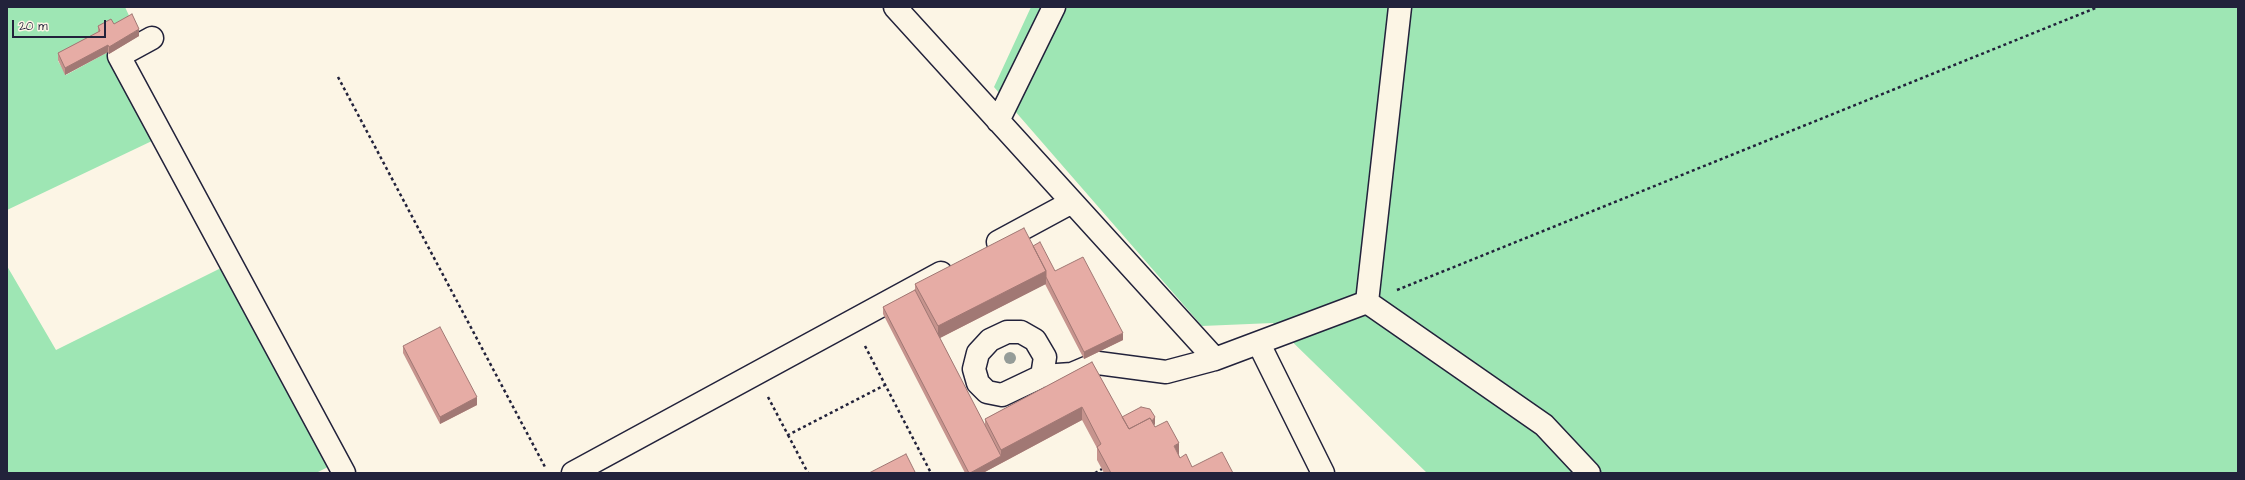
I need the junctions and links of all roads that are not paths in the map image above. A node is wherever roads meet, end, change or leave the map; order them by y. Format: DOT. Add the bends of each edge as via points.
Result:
graph roads {
  1 [pos="895,7"];
  2 [pos="1054,7"];
  3 [pos="1400,7"];
  4 [pos="152,38"];
  5 [pos="998,121"];
  6 [pos="1072,202"];
  7 [pos="983,251"];
  8 [pos="962,262"];
  9 [pos="1367,302"];
  10 [pos="1259,344"];
  11 [pos="1215,359"];
  12 [pos="1042,376"];
  13 [pos="344,473"];
  14 [pos="573,473"];
  15 [pos="1323,473"];
  16 [pos="1589,473"];
  1 -- 5 [label="lane"];
  2 -- 5 [label="lane"];
  3 -- 9 [label="lane"];
  4 -- 13 [label="lane" via="119,56"];
  5 -- 6 [label="lane"];
  6 -- 7 [label="lane"];
  6 -- 11 [label="lane"];
  8 -- 14 [label="lane"];
  9 -- 10 [label="lane"];
  9 -- 16 [label="lane" via="1544,425"];
  10 -- 11 [label="lane"];
  10 -- 15 [label="lane"];
  11 -- 12 [label="lane" via="1166,372 1098,363 1072,374"];
}
